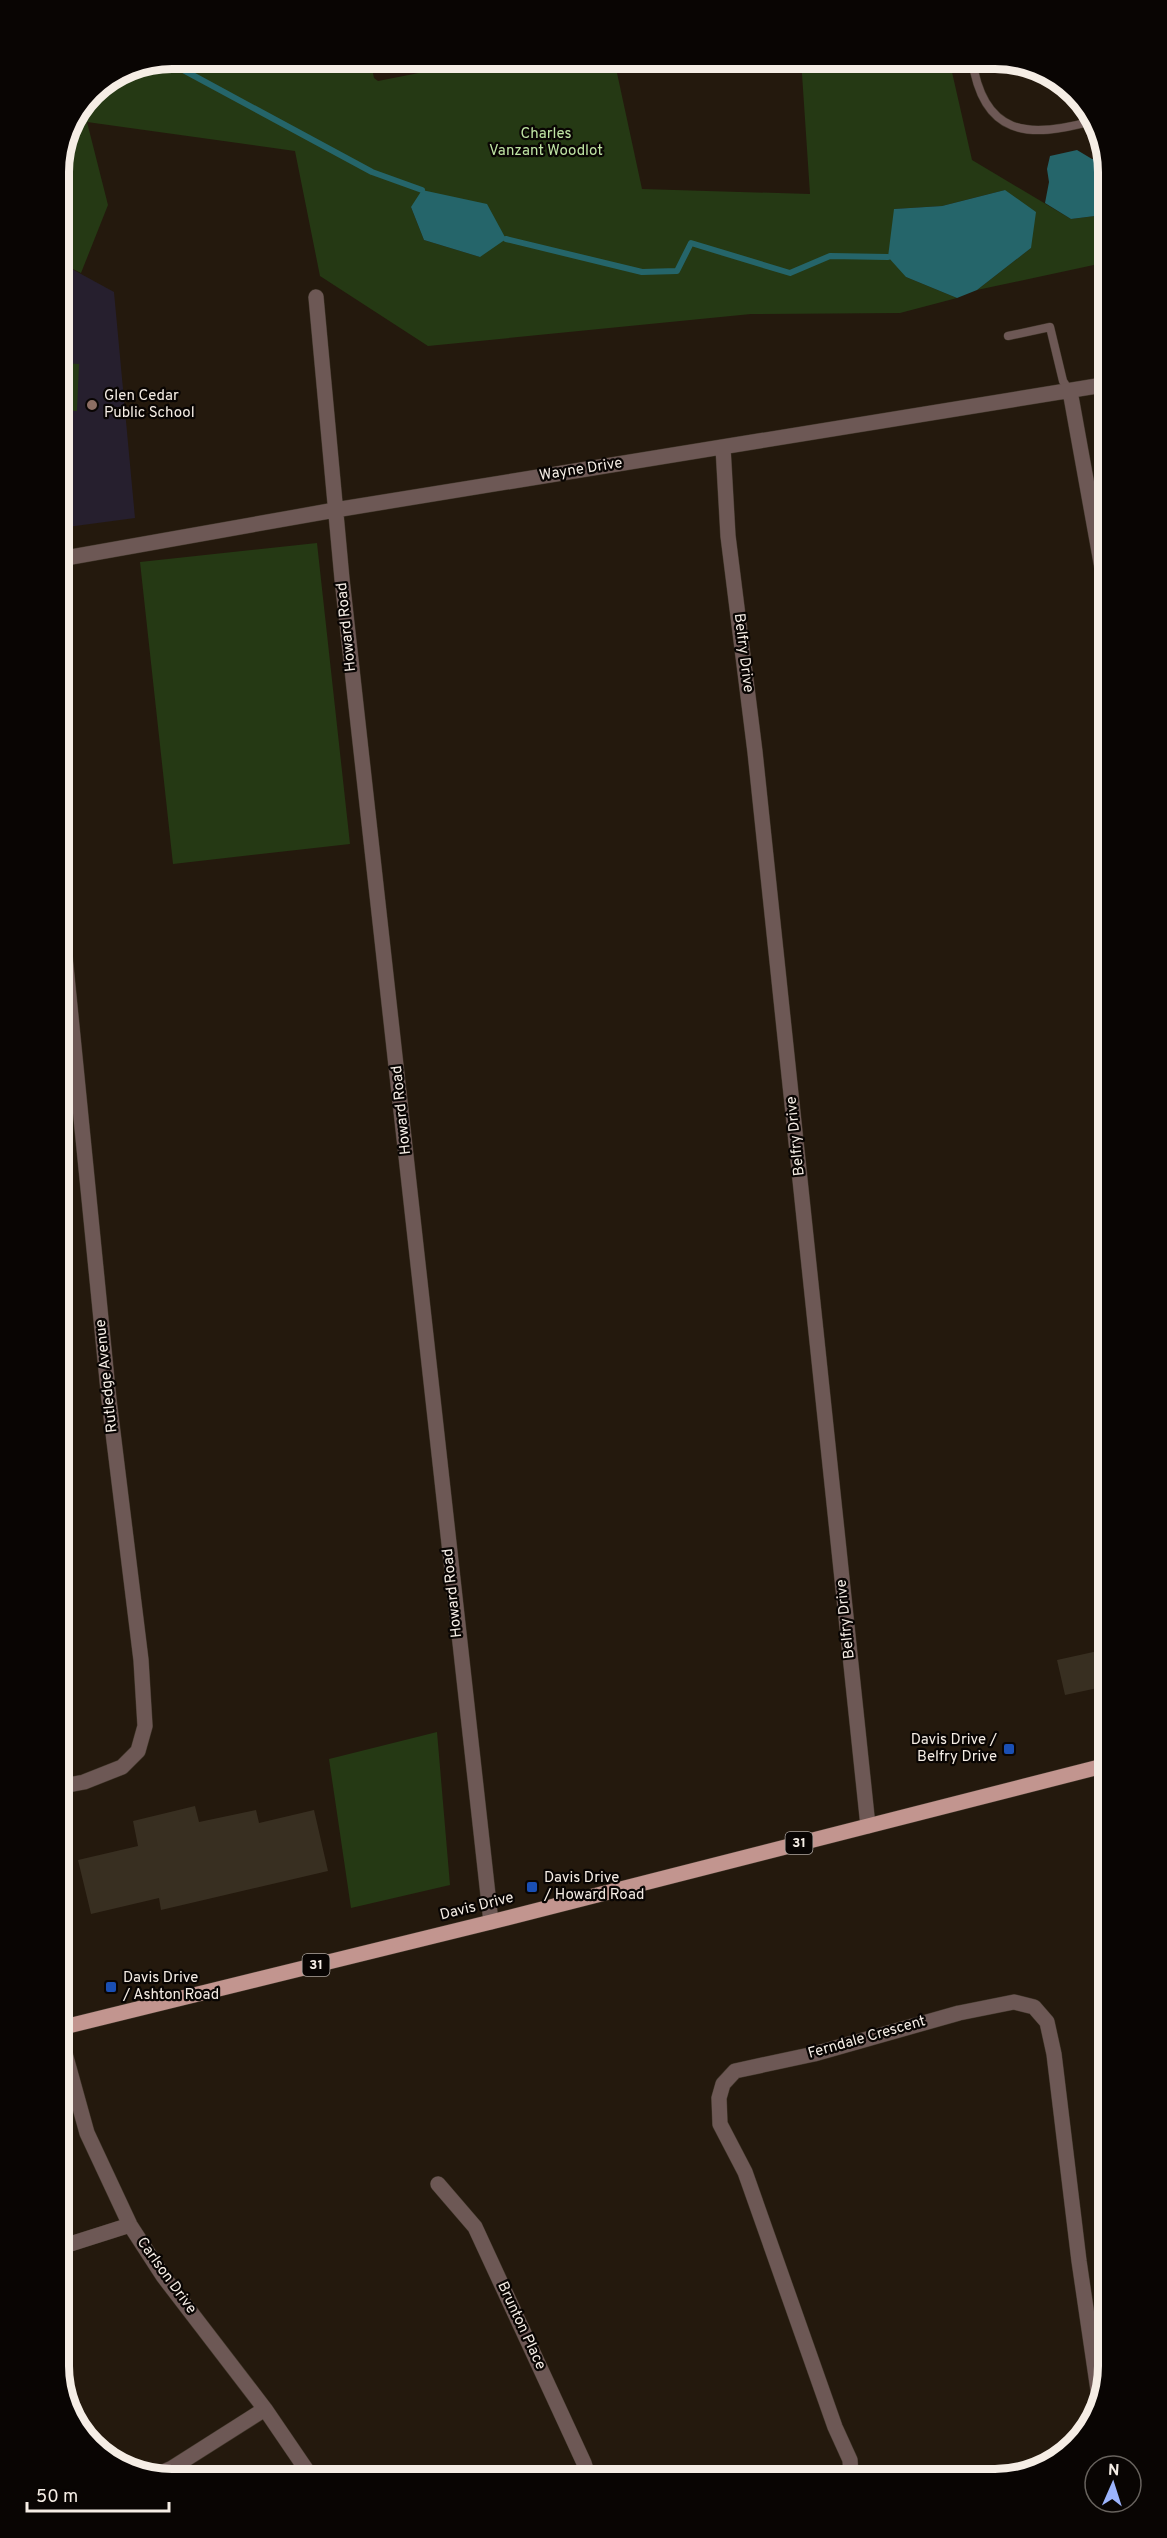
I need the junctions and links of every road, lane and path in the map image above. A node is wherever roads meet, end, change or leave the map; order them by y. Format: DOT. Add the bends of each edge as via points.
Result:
graph roads {
  1 [pos="974,69"];
  2 [pos="1085,123"];
  3 [pos="316,297"];
  4 [pos="1008,336"];
  5 [pos="1098,386"];
  6 [pos="1070,391"];
  7 [pos="723,447"];
  8 [pos="335,510"];
  9 [pos="1098,546"];
  10 [pos="69,558"];
  11 [pos="69,997"];
  12 [pos="1098,1766"];
  13 [pos="69,1785"];
  14 [pos="868,1826"];
  15 [pos="490,1922"];
  16 [pos="69,2026"];
  17 [pos="69,2068"];
  18 [pos="438,2184"];
  19 [pos="130,2225"];
  20 [pos="69,2244"];
  21 [pos="1097,2381"];
  22 [pos="265,2409"];
  23 [pos="169,2469"];
  24 [pos="306,2469"];
  25 [pos="586,2469"];
  26 [pos="851,2469"];
  1 -- 2 [label="lane" via="985,103 1006,124 1033,132"];
  3 -- 8 [label="street, Howard Road"];
  4 -- 6 [label="lane" via="1050,327"];
  5 -- 6 [label="street, Wayne Drive"];
  6 -- 7 [label="street, Wayne Drive"];
  6 -- 9 [label="street"];
  7 -- 8 [label="street, Wayne Drive"];
  7 -- 14 [label="street, Belfry Drive" via="728,536 756,763"];
  8 -- 10 [label="street, Wayne Drive"];
  8 -- 15 [label="street, Howard Road"];
  11 -- 13 [label="street, Rutledge Avenue" via="145,1726 138,1751 122,1767"];
  12 -- 14 [label="main road, Davis Drive / 31"];
  14 -- 15 [label="main road, Davis Drive / 31"];
  15 -- 16 [label="main road, Davis Drive / 31"];
  17 -- 19 [label="street, Carlson Drive" via="87,2133"];
  18 -- 25 [label="street, Brunton Place" via="476,2227"];
  19 -- 20 [label="street"];
  19 -- 22 [label="street, Carlson Drive" via="163,2276"];
  21 -- 26 [label="street, Ferndale Crescent" via="1054,2054 1047,2022 1034,2007 1014,2002 959,2013 814,2054 735,2071 723,2084 719,2098 720,2124 745,2172"];
  22 -- 23 [label="street"];
  22 -- 24 [label="street, Carlson Drive"];
}
